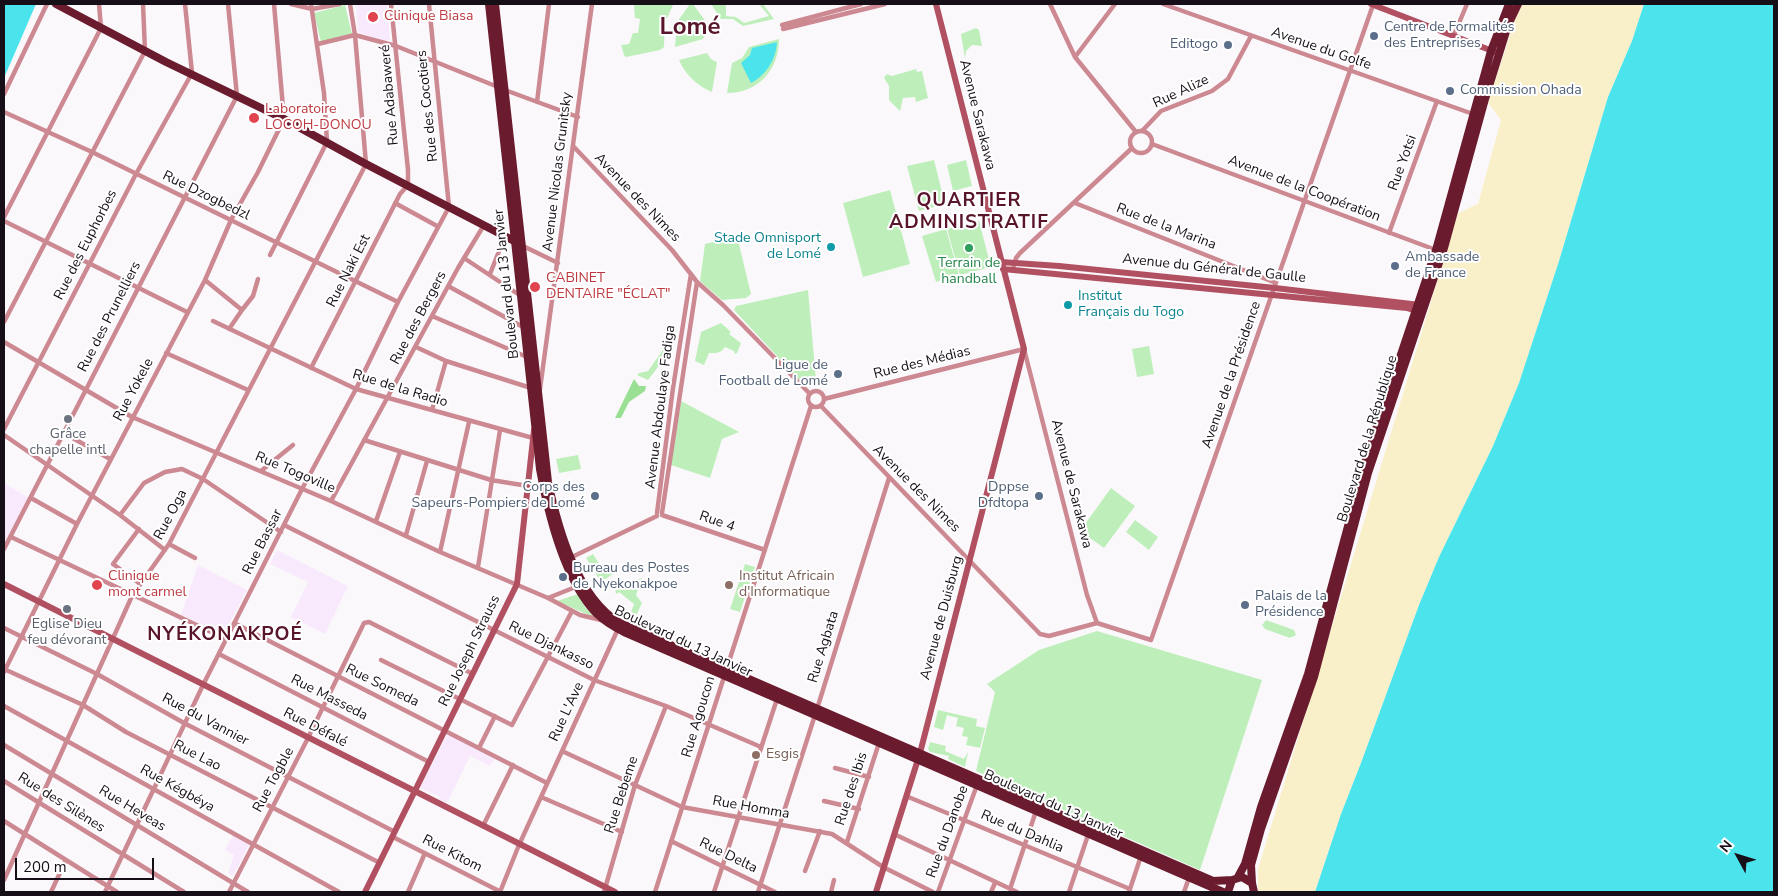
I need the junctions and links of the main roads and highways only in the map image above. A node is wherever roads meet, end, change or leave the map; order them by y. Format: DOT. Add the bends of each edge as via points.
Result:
graph roads {
  1 [pos="56,4"];
  2 [pos="489,4"];
  3 [pos="495,4"];
  4 [pos="1508,4"];
  5 [pos="1518,4"];
  6 [pos="1495,52"];
  7 [pos="502,89"];
  8 [pos="518,243"];
  9 [pos="1419,308"];
  10 [pos="581,585"];
  11 [pos="619,626"];
  12 [pos="816,712"];
  13 [pos="919,756"];
  14 [pos="978,782"];
  15 [pos="1089,831"];
  16 [pos="1190,875"];
  17 [pos="1235,878"];
  18 [pos="1252,883"];
  19 [pos="1223,892"];
  20 [pos="1228,892"];
  21 [pos="1254,892"];
  1 -- 8 [label="highway" via="284,119"];
  2 -- 7 [label="highway, Boulevard du 13 Janvier"];
  3 -- 7 [label="highway, Boulevard du 13 Janvier"];
  4 -- 6 [label="highway, Boulevard de la République"];
  5 -- 6 [label="highway, Boulevard de la République"];
  6 -- 9 [label="highway, Boulevard de la République" via="1473,114"];
  6 -- 9 [label="highway, Boulevard de la République" via="1444,248"];
  7 -- 8 [label="highway, Boulevard du 13 Janvier"];
  8 -- 10 [label="highway, Boulevard du 13 Janvier" via="552,499"];
  8 -- 10 [label="highway, Boulevard du 13 Janvier" via="534,429 546,500 566,560"];
  9 -- 17 [label="highway, Boulevard de la République" via="1367,456 1306,680 1261,807 1245,864"];
  9 -- 18 [label="highway, Boulevard de la République" via="1368,473 1314,677 1267,808 1251,865"];
  10 -- 11 [label="highway, Boulevard du 13 Janvier"];
  10 -- 11 [label="highway, Boulevard du 13 Janvier" via="591,607 605,621"];
  11 -- 12 [label="highway, Boulevard du 13 Janvier"];
  12 -- 13 [label="highway, Boulevard du 13 Janvier"];
  12 -- 13 [label="highway, Boulevard du 13 Janvier" via="879,743"];
  13 -- 14 [label="highway, Boulevard du 13 Janvier"];
  14 -- 15 [label="highway, Boulevard du 13 Janvier"];
  14 -- 15 [label="highway, Boulevard du 13 Janvier" via="1036,811"];
  15 -- 16 [label="highway, Boulevard du 13 Janvier"];
  16 -- 17 [label="highway, Boulevard du 13 Janvier" via="1213,881"];
  16 -- 19 [label="highway, Boulevard du 13 Janvier"];
  17 -- 18 [label="highway" via="1246,878"];
  17 -- 20 [label="highway, Boulevard de la République"];
  18 -- 21 [label="highway, Boulevard de la République"];
}
